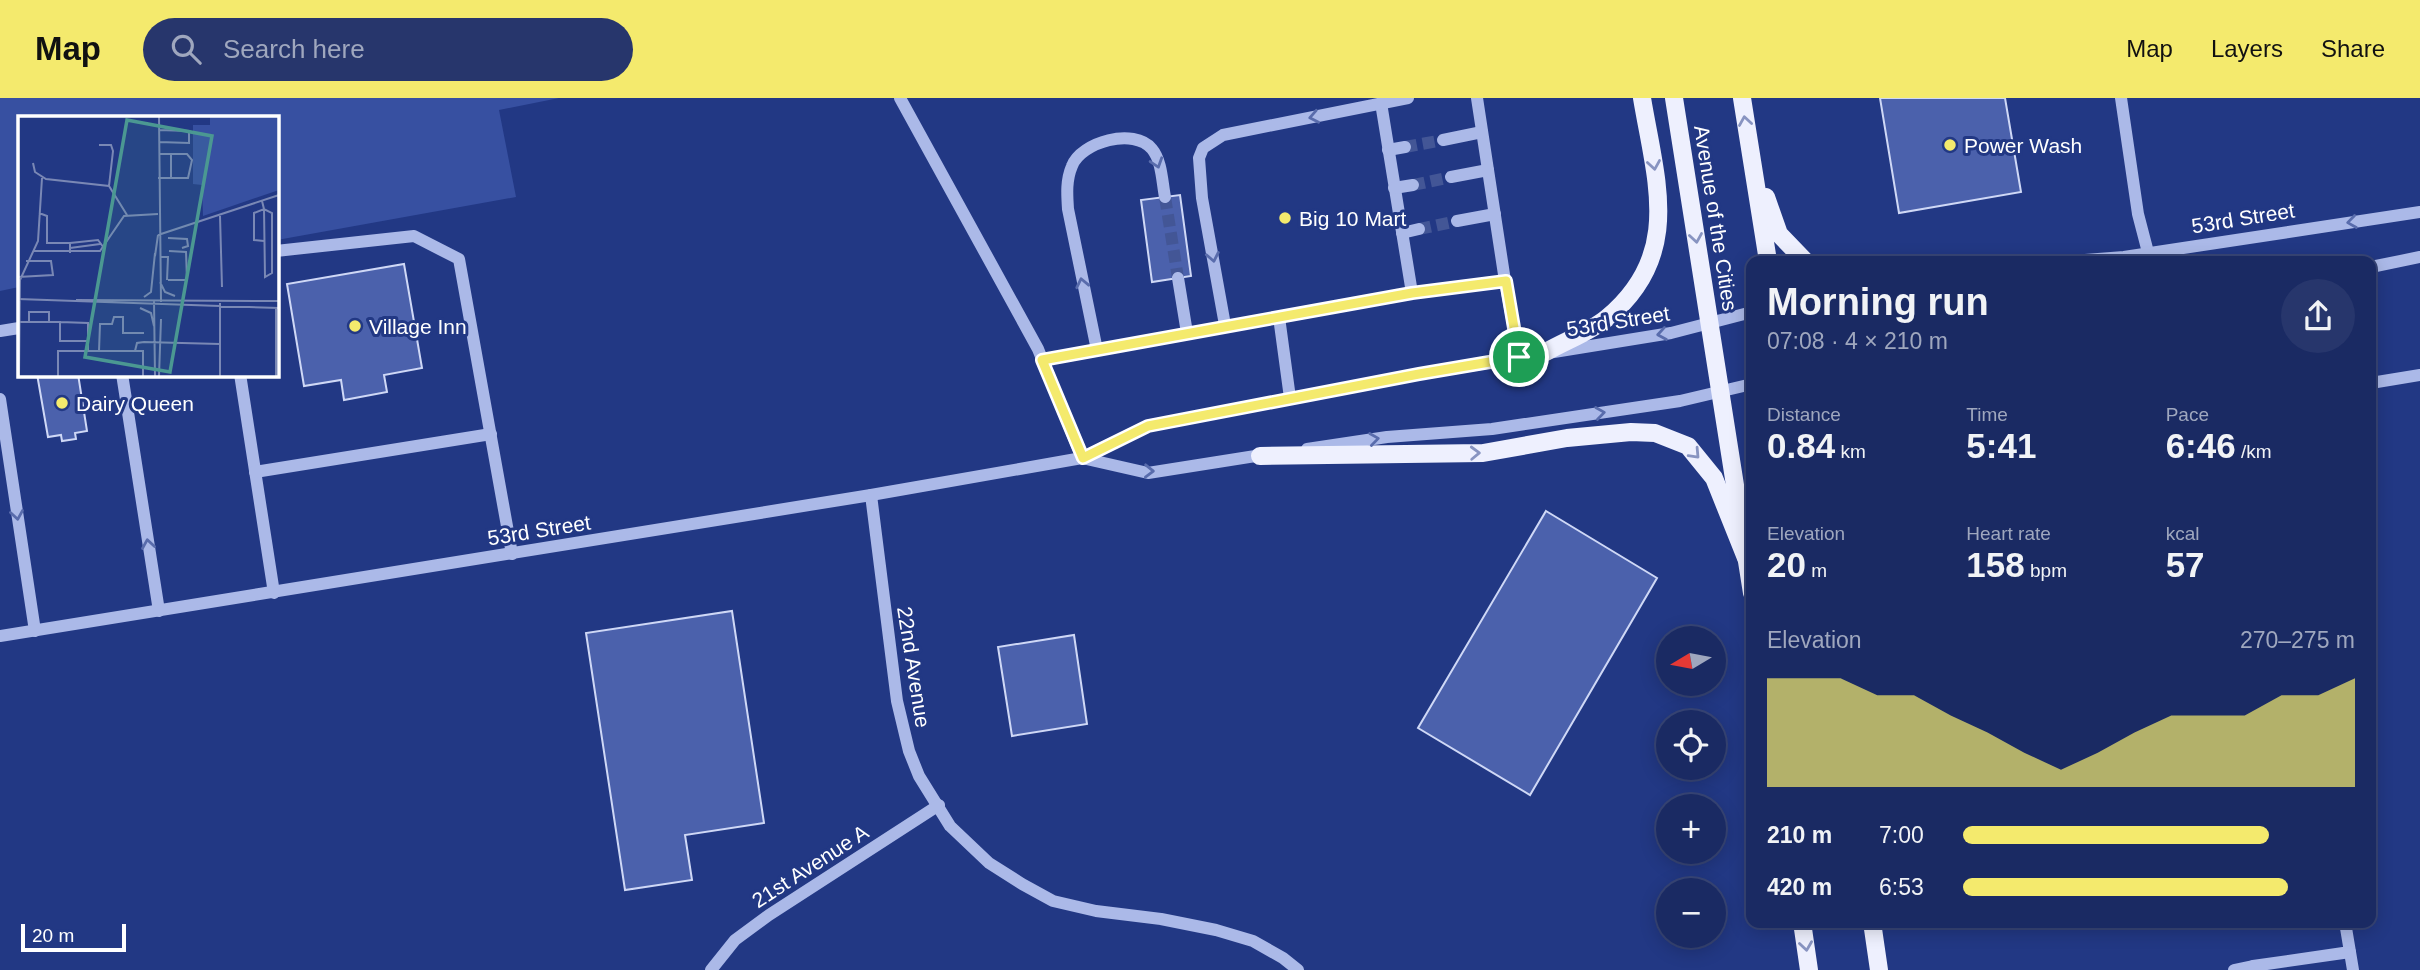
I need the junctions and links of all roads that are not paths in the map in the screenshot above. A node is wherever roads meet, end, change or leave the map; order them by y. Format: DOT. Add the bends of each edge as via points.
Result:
graph roads {
  1 [pos="900,98"];
  2 [pos="1408,98"];
  3 [pos="1477,98"];
  4 [pos="1642,98"];
  5 [pos="1674,98"];
  6 [pos="1742,98"];
  7 [pos="2120,98"];
  8 [pos="1381,103"];
  9 [pos="1482,132"];
  10 [pos="1443,140"];
  11 [pos="1405,146"];
  12 [pos="1388,150"];
  13 [pos="1751,158"];
  14 [pos="1488,170"];
  15 [pos="1451,177"];
  16 [pos="1413,185"];
  17 [pos="1394,188"];
  18 [pos="1165,197"];
  19 [pos="2420,212"];
  20 [pos="1495,214"];
  21 [pos="1457,222"];
  22 [pos="1419,229"];
  23 [pos="1402,233"];
  24 [pos="278,251"];
  25 [pos="1767,256"];
  26 [pos="1800,256"];
  27 [pos="2149,256"];
  28 [pos="2155,256"];
  29 [pos="2420,257"];
  30 [pos="2376,266"];
  31 [pos="1178,278"];
  32 [pos="1506,281"];
  33 [pos="1412,293"];
  34 [pos="1746,314"];
  35 [pos="1279,317"];
  36 [pos="1709,323"];
  37 [pos="1226,325"];
  38 [pos="18,328"];
  39 [pos="0,331"];
  40 [pos="1187,333"];
  41 [pos="1097,350"];
  42 [pos="1546,352"];
  43 [pos="1519,357"];
  44 [pos="1042,360"];
  45 [pos="2420,374"];
  46 [pos="122,376"];
  47 [pos="240,376"];
  48 [pos="2376,382"];
  49 [pos="1746,385"];
  50 [pos="1720,391"];
  51 [pos="1290,398"];
  52 [pos="0,399"];
  53 [pos="491,434"];
  54 [pos="1260,456"];
  55 [pos="1083,458"];
  56 [pos="255,472"];
  57 [pos="871,495"];
  58 [pos="512,554"];
  59 [pos="1746,558"];
  60 [pos="274,593"];
  61 [pos="159,611"];
  62 [pos="35,631"];
  63 [pos="0,636"];
  64 [pos="939,805"];
  65 [pos="1803,928"];
  66 [pos="1873,928"];
  67 [pos="1883,928"];
  68 [pos="2346,928"];
  69 [pos="2350,953"];
  70 [pos="2254,968"];
  71 [pos="711,970"];
  72 [pos="1298,970"];
  73 [pos="1810,970"];
  74 [pos="1882,970"];
  75 [pos="2234,970"];
  76 [pos="2353,970"];
  1 -- 44 [label="street"];
  2 -- 8 [label="street"];
  3 -- 9 [label="street"];
  4 -- 42 [label="main road, one-way" via="1660,201 1653,256 1636,289 1605,320"];
  5 -- 36 [label="main road, Avenue of the Cities, one-way"];
  13 -- 6 [label="main road, one-way"];
  7 -- 27 [label="street"];
  8 -- 12 [label="street"];
  8 -- 37 [label="street, one-way" via="1223,135 1203,148 1199,158 1202,198"];
  9 -- 10 [label="street"];
  9 -- 14 [label="street"];
  11 -- 12 [label="street"];
  12 -- 17 [label="street"];
  13 -- 25 [label="main road"];
  13 -- 26 [label="main road" via="1780,234"];
  14 -- 15 [label="street"];
  14 -- 20 [label="street"];
  16 -- 17 [label="street"];
  17 -- 23 [label="street"];
  41 -- 18 [label="street, one-way" via="1068,209 1073,163 1093,146 1113,138 1138,138 1158,161"];
  19 -- 28 [label="street, 53rd Street, one-way"];
  20 -- 21 [label="street"];
  20 -- 32 [label="street"];
  22 -- 23 [label="street"];
  23 -- 33 [label="street"];
  24 -- 53 [label="street" via="414,236 459,259"];
  29 -- 30 [label="street"];
  31 -- 40 [label="street"];
  32 -- 33 [label="street"];
  32 -- 43 [label="street"];
  33 -- 35 [label="street"];
  34 -- 36 [label="street, 53rd Street"];
  35 -- 37 [label="street"];
  35 -- 51 [label="street"];
  36 -- 42 [label="street, 53rd Street, one-way"];
  36 -- 50 [label="main road, Avenue of the Cities"];
  37 -- 40 [label="street"];
  38 -- 39 [label="street"];
  40 -- 41 [label="street"];
  41 -- 44 [label="street"];
  42 -- 43 [label="street, 53rd Street"];
  43 -- 51 [label="street, 53rd Street"];
  44 -- 55 [label="street"];
  45 -- 48 [label="street"];
  61 -- 46 [label="street, one-way"];
  47 -- 56 [label="street"];
  49 -- 50 [label="street, 53rd Street"];
  54 -- 50 [label="street, 53rd Street, one-way" via="1387,437 1492,429"];
  50 -- 59 [label="main road, Avenue of the Cities"];
  51 -- 55 [label="street, 53rd Street" via="1148,426"];
  52 -- 62 [label="street, one-way"];
  53 -- 56 [label="street"];
  53 -- 58 [label="street"];
  55 -- 54 [label="street, 53rd Street, one-way" via="1148,473"];
  54 -- 59 [label="main road, one-way" via="1483,453 1567,438 1656,433 1688,446 1714,478"];
  55 -- 57 [label="street, 53rd Street"];
  56 -- 60 [label="street"];
  57 -- 58 [label="street, 53rd Street"];
  57 -- 64 [label="street, 22nd Avenue" via="897,701 919,776"];
  58 -- 60 [label="street, 53rd Street"];
  60 -- 61 [label="street, 53rd Street"];
  61 -- 62 [label="street, 53rd Street"];
  62 -- 63 [label="street, 53rd Street"];
  64 -- 71 [label="street, 21st Avenue A" via="769,915 735,940"];
  64 -- 72 [label="street, 22nd Avenue" via="950,826 989,863 1054,901 1216,930 1253,941"];
  65 -- 73 [label="main road, one-way"];
  66 -- 74 [label="main road"];
  67 -- 74 [label="main road"];
  68 -- 69 [label="street"];
  69 -- 70 [label="street"];
  69 -- 76 [label="street"];
  70 -- 75 [label="street"];
}
